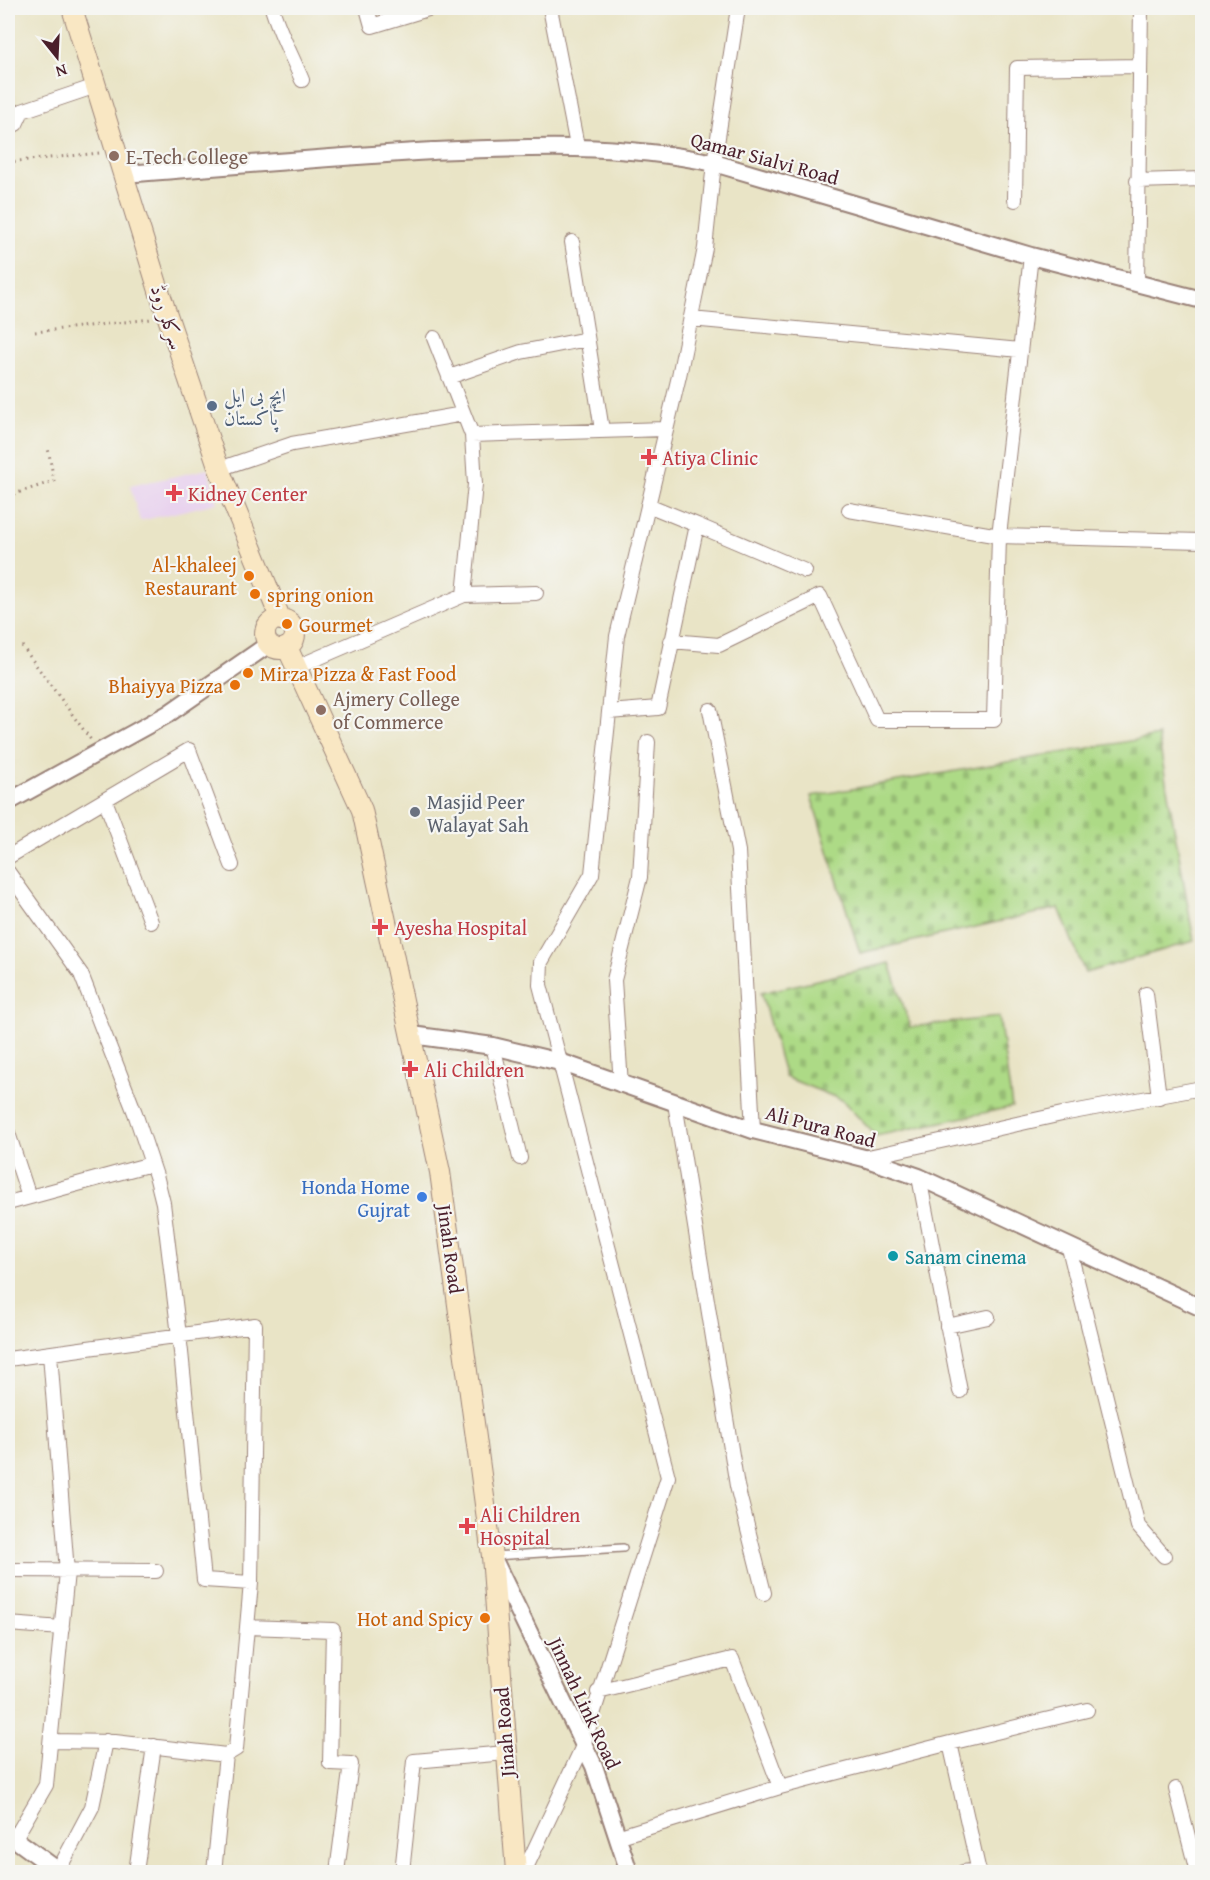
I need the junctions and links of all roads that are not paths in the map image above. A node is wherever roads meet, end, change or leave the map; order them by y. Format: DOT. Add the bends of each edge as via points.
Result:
graph roads {
  1 [pos="72,8"];
  2 [pos="272,8"];
  3 [pos="367,8"];
  4 [pos="431,8"];
  5 [pos="550,8"];
  6 [pos="738,8"];
  7 [pos="1141,8"];
  8 [pos="1140,66"];
  9 [pos="302,80"];
  10 [pos="96,86"];
  11 [pos="16,124"];
  12 [pos="577,146"];
  13 [pos="714,163"];
  14 [pos="125,174"];
  15 [pos="1203,179"];
  16 [pos="1137,181"];
  17 [pos="1015,200"];
  18 [pos="572,242"];
  19 [pos="1031,256"];
  20 [pos="1137,283"];
  21 [pos="1203,300"];
  22 [pos="691,319"];
  23 [pos="434,338"];
  24 [pos="587,339"];
  25 [pos="1020,350"];
  26 [pos="449,377"];
  27 [pos="463,414"];
  28 [pos="665,429"];
  29 [pos="602,430"];
  30 [pos="472,435"];
  31 [pos="219,469"];
  32 [pos="648,505"];
  33 [pos="849,510"];
  34 [pos="698,525"];
  35 [pos="999,536"];
  36 [pos="1203,541"];
  37 [pos="805,571"];
  38 [pos="536,593"];
  39 [pos="464,595"];
  40 [pos="672,641"];
  41 [pos="278,646"];
  42 [pos="297,667"];
  43 [pos="710,710"];
  44 [pos="609,712"];
  45 [pos="648,742"];
  46 [pos="105,800"];
  47 [pos="8,802"];
  48 [pos="8,857"];
  49 [pos="232,865"];
  50 [pos="8,872"];
  51 [pos="152,922"];
  52 [pos="1146,994"];
  53 [pos="412,1035"];
  54 [pos="493,1046"];
  55 [pos="560,1062"];
  56 [pos="621,1085"];
  57 [pos="1203,1089"];
  58 [pos="1159,1097"];
  59 [pos="675,1103"];
  60 [pos="753,1130"];
  61 [pos="8,1133"];
  62 [pos="519,1158"];
  63 [pos="864,1158"];
  64 [pos="151,1164"];
  65 [pos="918,1177"];
  66 [pos="29,1197"];
  67 [pos="8,1203"];
  68 [pos="1069,1248"];
  69 [pos="1203,1308"];
  70 [pos="988,1317"];
  71 [pos="947,1326"];
  72 [pos="180,1337"];
  73 [pos="50,1354"];
  74 [pos="8,1359"];
  75 [pos="960,1391"];
  76 [pos="623,1548"];
  77 [pos="492,1556"];
  78 [pos="1164,1556"];
  79 [pos="8,1570"];
  80 [pos="156,1570"];
  81 [pos="67,1572"];
  82 [pos="252,1583"];
  83 [pos="764,1593"];
  84 [pos="8,1624"];
  85 [pos="248,1627"];
  86 [pos="62,1628"];
  87 [pos="598,1692"];
  88 [pos="1087,1710"];
  89 [pos="106,1741"];
  90 [pos="51,1742"];
  91 [pos="950,1743"];
  92 [pos="154,1746"];
  93 [pos="584,1746"];
  94 [pos="506,1753"];
  95 [pos="226,1755"];
  96 [pos="780,1787"];
  97 [pos="1176,1789"];
  98 [pos="11,1836"];
  99 [pos="617,1837"];
  100 [pos="979,1871"];
  101 [pos="59,1872"];
  102 [pos="136,1872"];
  103 [pos="214,1872"];
  104 [pos="337,1872"];
  105 [pos="402,1872"];
  106 [pos="516,1872"];
  107 [pos="524,1872"];
  108 [pos="629,1872"];
  109 [pos="963,1872"];
  110 [pos="1197,1872"];
  1 -- 10 [label="main road, سرکلر روڈ"];
  2 -- 9 [label="street"];
  3 -- 4 [label="street" via="372,26"];
  5 -- 12 [label="street"];
  6 -- 13 [label="street"];
  7 -- 8 [label="street"];
  8 -- 16 [label="street"];
  8 -- 17 [label="street" via="1017,68"];
  10 -- 11 [label="street" via="22,111"];
  10 -- 14 [label="main road, سرکلر روڈ"];
  12 -- 13 [label="street, Qamar Sialvi Road" via="677,155"];
  12 -- 14 [label="street, Qamar Sialvi Road" via="346,156"];
  13 -- 19 [label="street, Qamar Sialvi Road"];
  13 -- 22 [label="street" via="705,248"];
  14 -- 31 [label="main road, سرکلر روڈ"];
  15 -- 16 [label="street"];
  16 -- 20 [label="street"];
  18 -- 24 [label="street"];
  19 -- 20 [label="street, Qamar Sialvi Road"];
  19 -- 25 [label="street"];
  20 -- 21 [label="street, Qamar Sialvi Road"];
  22 -- 25 [label="street"];
  22 -- 28 [label="street"];
  23 -- 26 [label="street"];
  24 -- 26 [label="street" via="521,352"];
  24 -- 29 [label="street"];
  25 -- 35 [label="street"];
  26 -- 27 [label="street"];
  27 -- 30 [label="street"];
  27 -- 31 [label="street" via="292,444"];
  28 -- 29 [label="street"];
  28 -- 32 [label="street"];
  29 -- 30 [label="street"];
  30 -- 39 [label="street" via="475,484"];
  31 -- 41 [label="main road, سرکلر روڈ" via="281,620 267,628 265,635"];
  32 -- 34 [label="street"];
  32 -- 44 [label="street" via="617,636"];
  33 -- 35 [label="street"];
  34 -- 37 [label="street"];
  34 -- 40 [label="street"];
  35 -- 36 [label="street"];
  35 -- 40 [label="street" via="994,720 877,720 820,596 719,645"];
  38 -- 39 [label="street"];
  39 -- 42 [label="street"];
  40 -- 44 [label="street" via="658,708"];
  41 -- 42 [label="main road, Jinah Road"];
  41 -- 47 [label="street" via="168,714"];
  42 -- 53 [label="main road, Jinah Road" via="362,810"];
  43 -- 60 [label="street" via="738,851"];
  44 -- 55 [label="street" via="592,873 541,962 540,985"];
  45 -- 56 [label="street" via="640,877 614,980"];
  46 -- 48 [label="street"];
  46 -- 49 [label="street" via="189,750"];
  46 -- 51 [label="street"];
  50 -- 64 [label="street" via="81,975"];
  52 -- 58 [label="street"];
  53 -- 54 [label="street, Ali Pura Road"];
  53 -- 77 [label="main road, Jinah Road" via="440,1172"];
  54 -- 55 [label="street, Ali Pura Road"];
  54 -- 62 [label="street"];
  55 -- 56 [label="street, Ali Pura Road"];
  55 -- 87 [label="street" via="668,1477"];
  56 -- 59 [label="street, Ali Pura Road"];
  57 -- 58 [label="street"];
  58 -- 63 [label="street"];
  59 -- 60 [label="street, Ali Pura Road"];
  59 -- 83 [label="street" via="737,1486"];
  60 -- 63 [label="street, Ali Pura Road"];
  61 -- 66 [label="street"];
  63 -- 65 [label="street, Ali Pura Road"];
  64 -- 66 [label="street"];
  64 -- 72 [label="street" via="163,1203"];
  65 -- 68 [label="street, Ali Pura Road"];
  65 -- 71 [label="street"];
  66 -- 67 [label="street"];
  68 -- 69 [label="street, Ali Pura Road"];
  68 -- 78 [label="street" via="1138,1526"];
  70 -- 71 [label="street"];
  71 -- 75 [label="street"];
  72 -- 73 [label="street"];
  72 -- 82 [label="street" via="204,1580"];
  72 -- 82 [label="street" via="255,1325"];
  73 -- 74 [label="street"];
  73 -- 81 [label="street"];
  76 -- 77 [label="lane"];
  77 -- 93 [label="street, Jinnah Link Road"];
  77 -- 94 [label="main road, Jinah Road"];
  79 -- 81 [label="street"];
  80 -- 81 [label="street"];
  81 -- 86 [label="street"];
  82 -- 85 [label="street"];
  84 -- 86 [label="street"];
  85 -- 95 [label="street" via="236,1749"];
  85 -- 104 [label="street" via="333,1630 330,1763 351,1764"];
  86 -- 90 [label="street"];
  87 -- 93 [label="street"];
  87 -- 96 [label="street" via="732,1659"];
  88 -- 91 [label="street"];
  89 -- 90 [label="street"];
  89 -- 92 [label="street"];
  89 -- 101 [label="street" via="92,1807"];
  90 -- 98 [label="street" via="46,1785"];
  91 -- 96 [label="street"];
  91 -- 100 [label="street"];
  92 -- 95 [label="street"];
  92 -- 102 [label="street"];
  93 -- 99 [label="street, Jinnah Link Road"];
  93 -- 107 [label="street"];
  94 -- 105 [label="street" via="414,1761"];
  94 -- 106 [label="main road, Jinah Road"];
  95 -- 103 [label="street"];
  96 -- 99 [label="street"];
  97 -- 110 [label="street"];
  98 -- 101 [label="street"];
  99 -- 108 [label="street, Jinnah Link Road"];
  100 -- 109 [label="street"];
}
